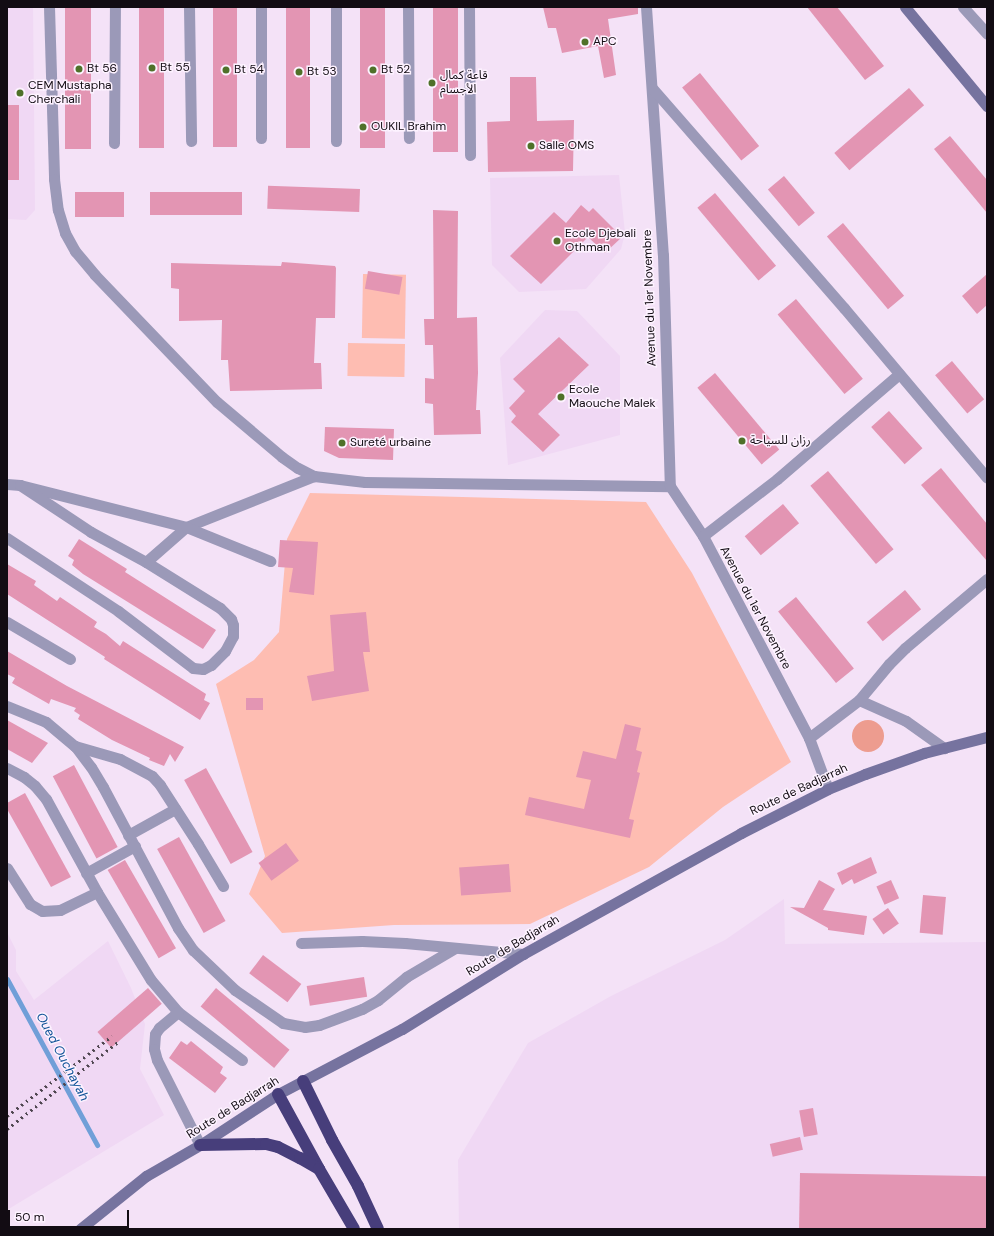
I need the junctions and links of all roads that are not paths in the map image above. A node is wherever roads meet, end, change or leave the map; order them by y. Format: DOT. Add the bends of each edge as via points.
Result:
graph roads {
  1 [pos="49,7"];
  2 [pos="114,7"];
  3 [pos="189,7"];
  4 [pos="261,7"];
  5 [pos="336,7"];
  6 [pos="408,7"];
  7 [pos="469,7"];
  8 [pos="646,7"];
  9 [pos="904,7"];
  10 [pos="963,7"];
  11 [pos="987,34"];
  12 [pos="653,89"];
  13 [pos="987,106"];
  14 [pos="261,138"];
  15 [pos="409,138"];
  16 [pos="191,140"];
  17 [pos="336,141"];
  18 [pos="114,143"];
  19 [pos="470,155"];
  20 [pos="899,374"];
  21 [pos="314,476"];
  22 [pos="987,478"];
  23 [pos="7,484"];
  24 [pos="20,485"];
  25 [pos="670,486"];
  26 [pos="186,527"];
  27 [pos="703,536"];
  28 [pos="7,538"];
  29 [pos="270,561"];
  30 [pos="146,562"];
  31 [pos="986,583"];
  32 [pos="7,622"];
  33 [pos="70,659"];
  34 [pos="859,700"];
  35 [pos="7,706"];
  36 [pos="987,737"];
  37 [pos="809,738"];
  38 [pos="75,746"];
  39 [pos="944,748"];
  40 [pos="7,768"];
  41 [pos="828,789"];
  42 [pos="175,810"];
  43 [pos="128,835"];
  44 [pos="135,846"];
  45 [pos="7,868"];
  46 [pos="86,872"];
  47 [pos="223,886"];
  48 [pos="97,892"];
  49 [pos="301,943"];
  50 [pos="455,948"];
  51 [pos="523,954"];
  52 [pos="178,1012"];
  53 [pos="242,1060"];
  54 [pos="303,1082"];
  55 [pos="278,1094"];
  56 [pos="200,1145"];
  57 [pos="319,1169"];
  58 [pos="80,1229"];
  59 [pos="354,1229"];
  60 [pos="378,1229"];
  1 -- 21 [label="street" via="54,179 58,210 65,233 75,251 217,402 282,457"];
  2 -- 18 [label="street"];
  3 -- 16 [label="street"];
  4 -- 14 [label="street"];
  5 -- 17 [label="street"];
  6 -- 15 [label="street"];
  7 -- 19 [label="street"];
  8 -- 12 [label="street, Avenue du 1er Novembre"];
  9 -- 13 [label="main road"];
  10 -- 11 [label="street"];
  12 -- 20 [label="street" via="840,302"];
  12 -- 25 [label="street, Avenue du 1er Novembre" via="663,255"];
  20 -- 22 [label="street"];
  20 -- 27 [label="street" via="777,479"];
  21 -- 25 [label="street" via="365,482"];
  21 -- 26 [label="street"];
  23 -- 24 [label="street"];
  24 -- 26 [label="street"];
  24 -- 30 [label="street" via="91,532"];
  25 -- 27 [label="street, Avenue du 1er Novembre"];
  26 -- 29 [label="street"];
  26 -- 30 [label="street"];
  27 -- 37 [label="street, Avenue du 1er Novembre"];
  28 -- 30 [label="street" via="118,611 193,668 203,669 212,665 225,651 232,636 234,631 231,619 213,604"];
  31 -- 34 [label="street" via="905,648"];
  32 -- 33 [label="street"];
  34 -- 37 [label="street"];
  34 -- 39 [label="street" via="906,721"];
  35 -- 38 [label="street" via="46,722"];
  36 -- 39 [label="main road, Route de Badjarrah"];
  37 -- 41 [label="street, Avenue du 1er Novembre"];
  38 -- 42 [label="street" via="120,759 152,776"];
  38 -- 43 [label="street" via="103,787"];
  39 -- 41 [label="main road, Route de Badjarrah" via="897,762"];
  40 -- 46 [label="street" via="30,781 46,799"];
  41 -- 51 [label="main road, Route de Badjarrah" via="740,833"];
  42 -- 43 [label="street"];
  42 -- 47 [label="street"];
  43 -- 44 [label="street"];
  44 -- 46 [label="street"];
  44 -- 50 [label="street" via="178,928 193,950 235,990 283,1023 305,1027 319,1025 355,1012 378,1000 406,977"];
  45 -- 48 [label="street" via="30,904 42,912 60,910"];
  46 -- 48 [label="street"];
  48 -- 52 [label="street" via="140,965"];
  49 -- 50 [label="street" via="362,941"];
  50 -- 51 [label="street"];
  51 -- 54 [label="main road, Route de Badjarrah" via="402,1029"];
  52 -- 53 [label="street"];
  52 -- 56 [label="street" via="155,1034 154,1049 157,1060"];
  54 -- 55 [label="main road, Route de Badjarrah"];
  54 -- 60 [label="highway"];
  55 -- 56 [label="main road, Route de Badjarrah"];
  55 -- 57 [label="highway"];
  56 -- 57 [label="highway" via="266,1144 289,1152"];
  56 -- 58 [label="main road, Route de Badjarrah" via="146,1176"];
  57 -- 59 [label="highway"];
}
